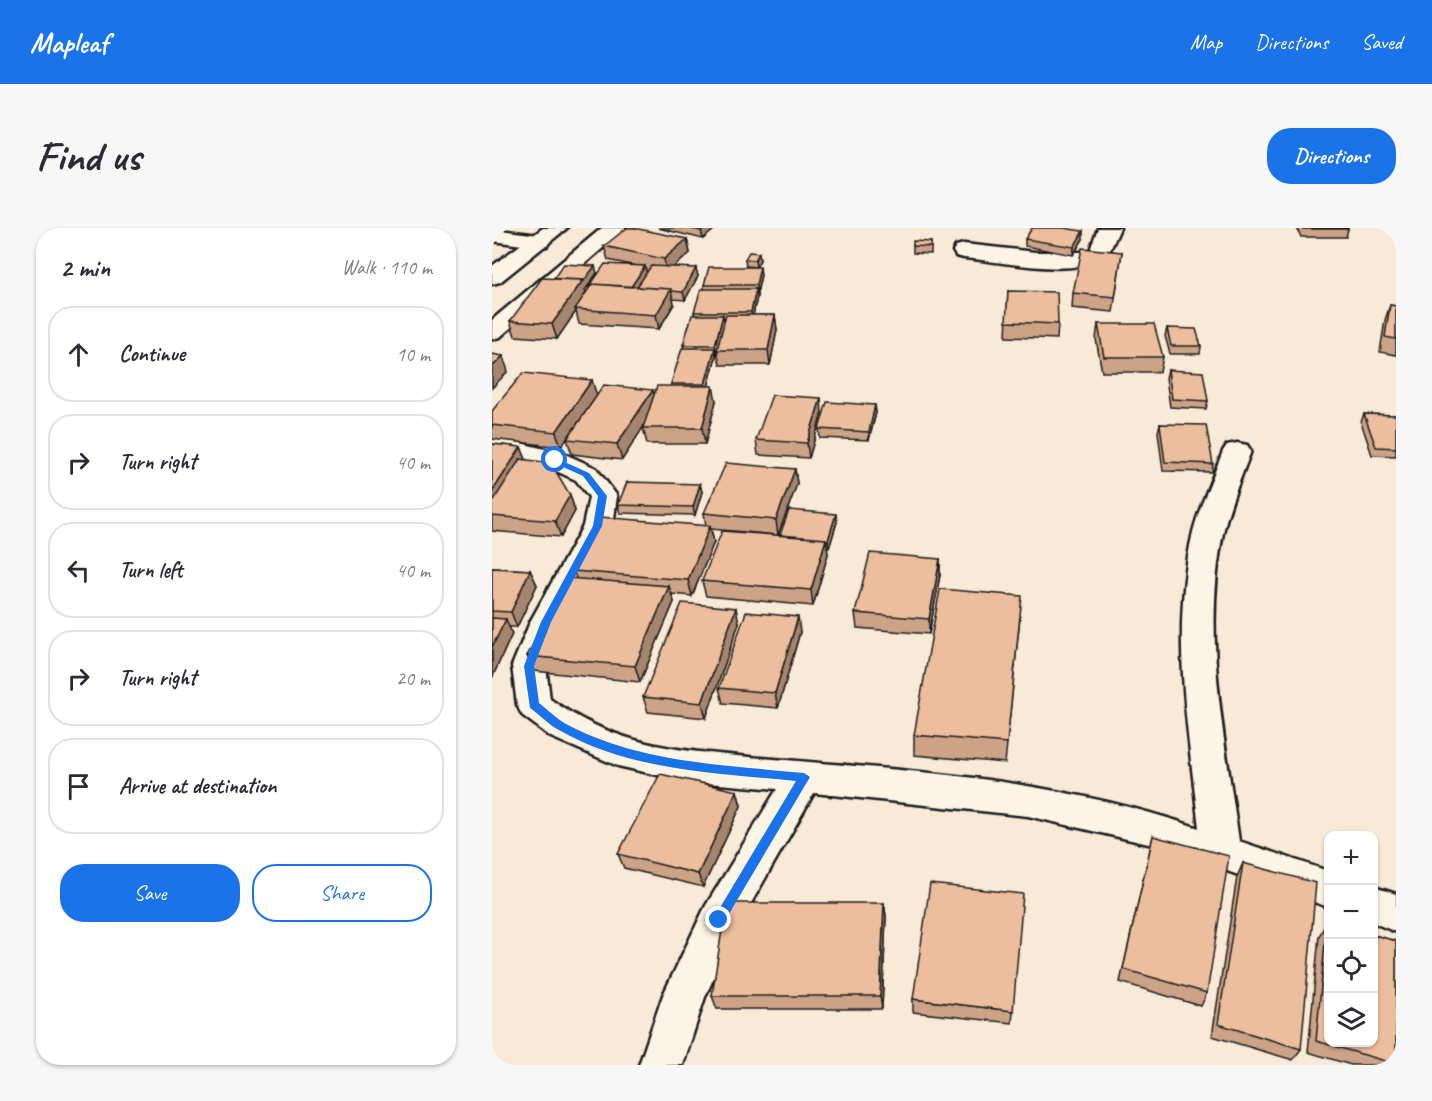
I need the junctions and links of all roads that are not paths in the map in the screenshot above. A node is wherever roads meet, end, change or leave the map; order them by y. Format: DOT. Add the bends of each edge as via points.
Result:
graph roads {
  1 [pos="615,228"];
  2 [pos="1110,228"];
  3 [pos="492,234"];
  4 [pos="548,234"];
  5 [pos="964,251"];
  6 [pos="492,277"];
  7 [pos="492,332"];
  8 [pos="492,444"];
  9 [pos="1237,452"];
  10 [pos="804,777"];
  11 [pos="1221,852"];
  12 [pos="1324,887"];
  13 [pos="1378,906"];
  14 [pos="1396,913"];
  15 [pos="661,1065"];
  1 -- 7 [label="street"];
  2 -- 5 [label="street" via="1098,254 1089,259"];
  3 -- 4 [label="street"];
  4 -- 6 [label="street"];
  8 -- 10 [label="street" via="555,460 586,474 603,496 598,526 546,622 529,666 534,705 563,727 618,751 684,766"];
  9 -- 11 [label="street" via="1208,532 1198,592 1200,668"];
  10 -- 11 [label="street" via="1028,800 1157,830"];
  10 -- 15 [label="street" via="719,920 684,995"];
  11 -- 12 [label="street"];
  13 -- 14 [label="street"];
}
